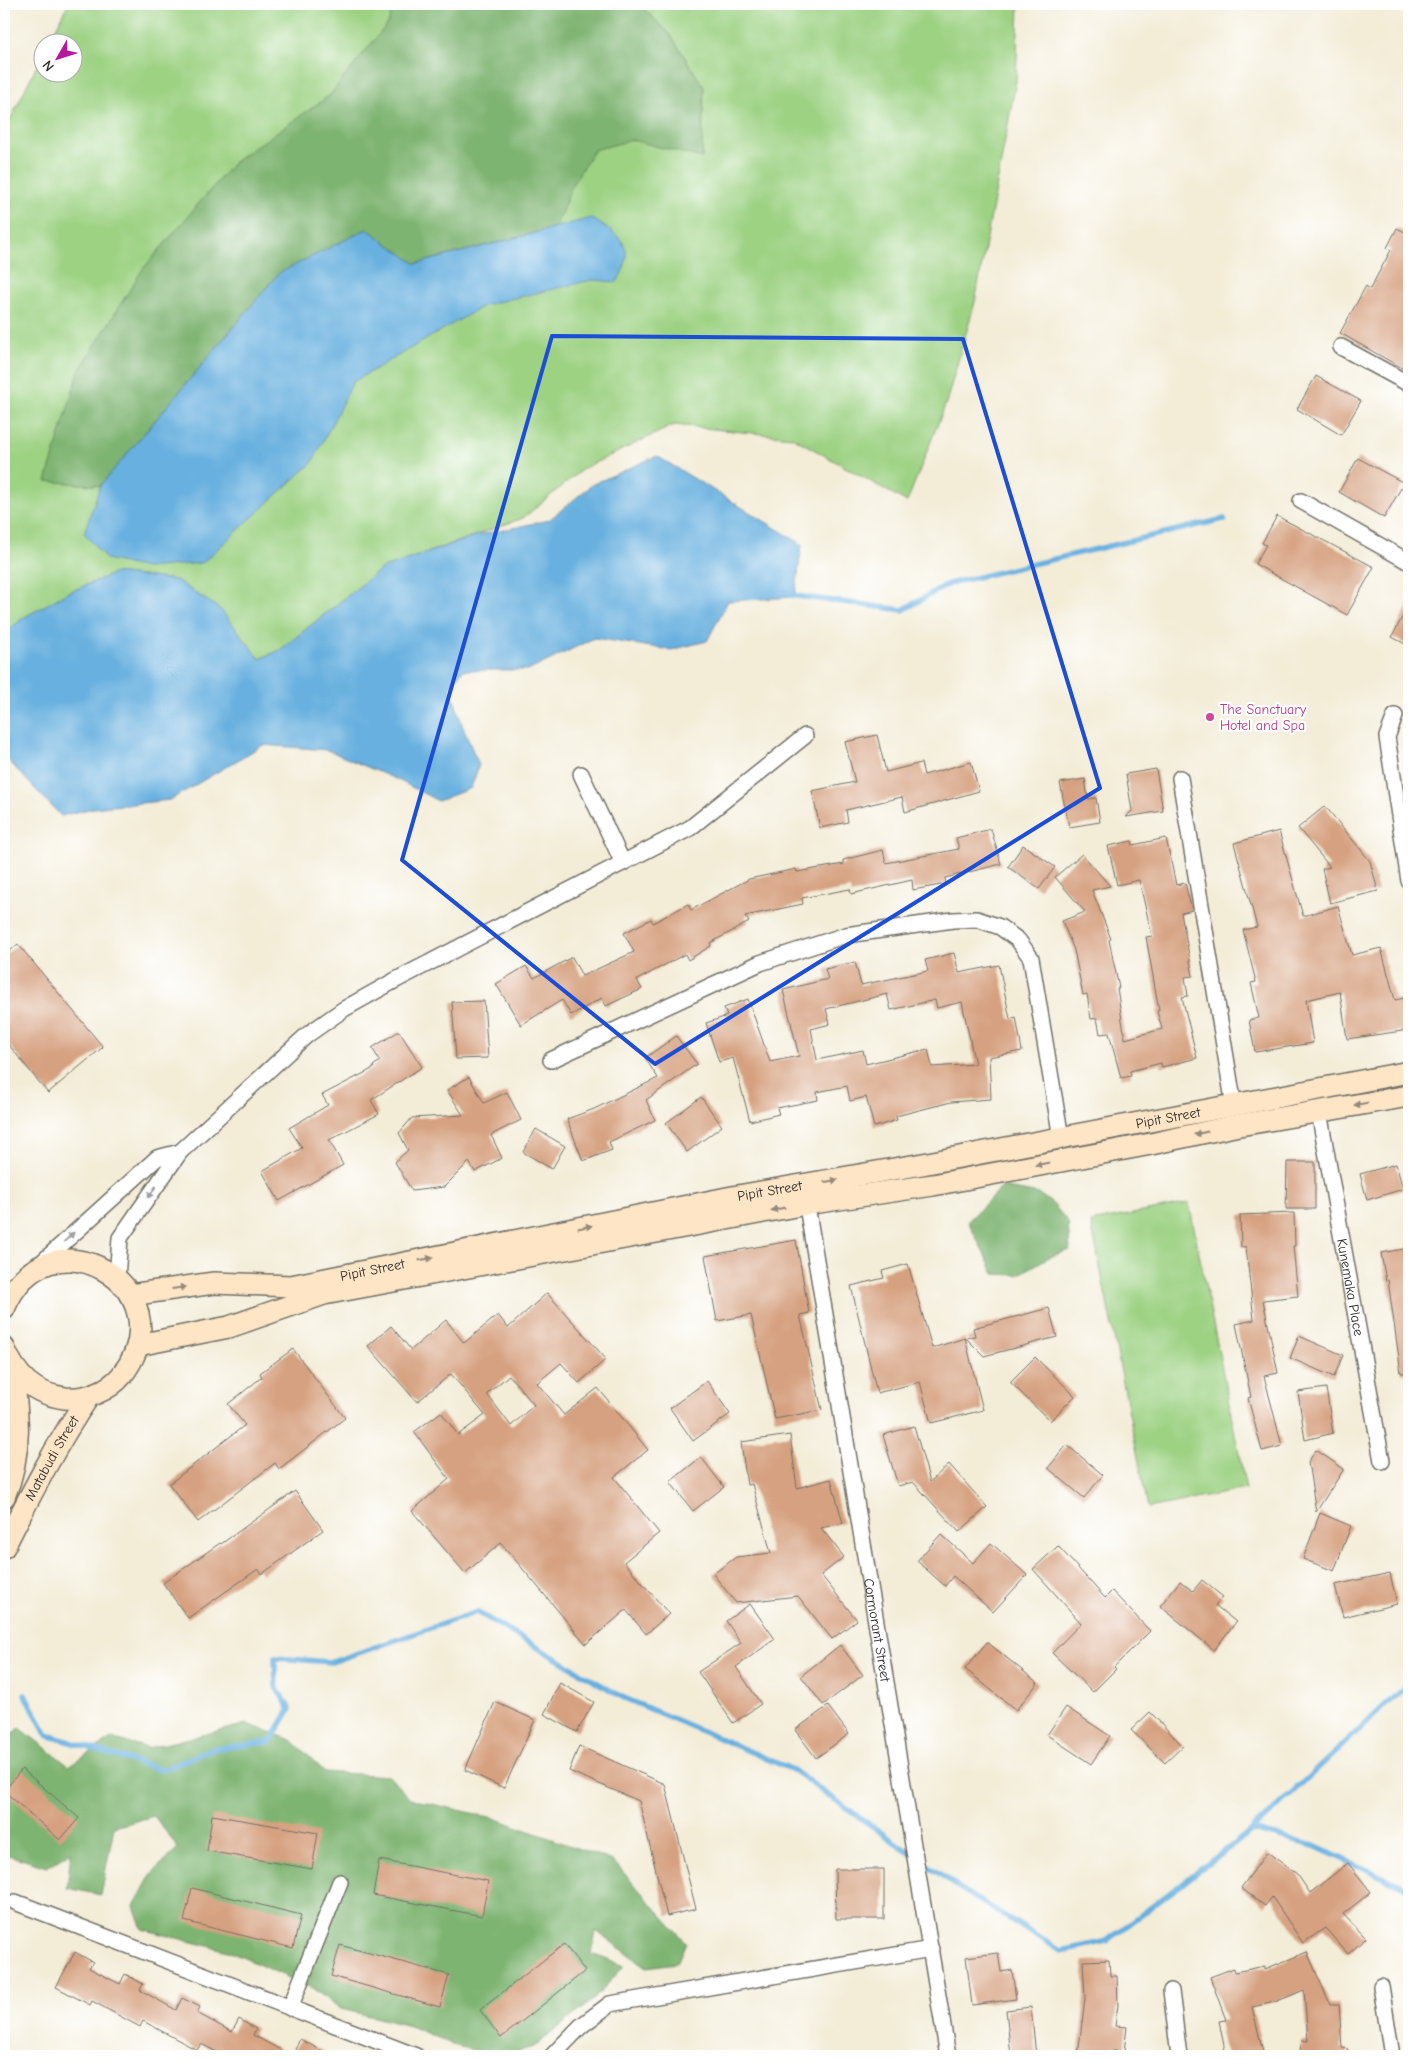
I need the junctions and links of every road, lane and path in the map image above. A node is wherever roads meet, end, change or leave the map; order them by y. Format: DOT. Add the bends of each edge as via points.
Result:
graph roads {
  1 [pos="1341,347"];
  2 [pos="1409,384"];
  3 [pos="1301,502"];
  4 [pos="1408,560"];
  5 [pos="1395,716"];
  6 [pos="805,736"];
  7 [pos="581,774"];
  8 [pos="1180,778"];
  9 [pos="623,862"];
  10 [pos="1409,880"];
  11 [pos="551,1060"];
  12 [pos="1409,1072"];
  13 [pos="1409,1096"];
  14 [pos="1234,1106"];
  15 [pos="1318,1112"];
  16 [pos="1062,1138"];
  17 [pos="180,1152"];
  18 [pos="805,1194"];
  19 [pos="33,1270"];
  20 [pos="117,1278"];
  21 [pos="130,1295"];
  22 [pos="4,1309"];
  23 [pos="138,1345"];
  24 [pos="8,1361"];
  25 [pos="89,1396"];
  26 [pos="1382,1461"];
  27 [pos="4,1497"];
  28 [pos="4,1547"];
  29 [pos="340,1882"];
  30 [pos="15,1902"];
  31 [pos="931,1949"];
  32 [pos="1381,1986"];
  33 [pos="1171,1991"];
  34 [pos="290,2008"];
  35 [pos="416,2056"];
  36 [pos="552,2056"];
  37 [pos="948,2056"];
  38 [pos="1179,2056"];
  39 [pos="1392,2056"];
  1 -- 2 [label="street"];
  3 -- 4 [label="street"];
  5 -- 10 [label="street" via="1387,737"];
  6 -- 9 [label="street" via="690,828"];
  7 -- 9 [label="street"];
  8 -- 14 [label="street"];
  9 -- 17 [label="street" via="344,1009 307,1035"];
  11 -- 16 [label="street" via="769,961 846,935 977,919 1000,927 1018,940 1031,958"];
  12 -- 14 [label="main road, Pipit Street"];
  13 -- 15 [label="main road, Pipit Street, one-way"];
  14 -- 16 [label="main road, Pipit Street"];
  15 -- 18 [label="main road, Pipit Street, one-way" via="933,1185"];
  15 -- 26 [label="street, Kunemaka Place"];
  18 -- 16 [label="main road, Pipit Street, one-way"];
  19 -- 17 [label="street, one-way" via="157,1158"];
  17 -- 20 [label="street, one-way" via="120,1238"];
  21 -- 18 [label="main road, Pipit Street, one-way" via="214,1283 291,1286 732,1197"];
  18 -- 23 [label="main road, Pipit Street, one-way" via="324,1294 229,1327"];
  18 -- 31 [label="street, Cormorant Street"];
  19 -- 20 [label="main road" via="54,1262 76,1260 98,1266"];
  19 -- 22 [label="main road" via="20,1281"];
  20 -- 21 [label="main road"];
  21 -- 23 [label="main road" via="140,1328"];
  23 -- 25 [label="main road" via="132,1362 120,1378"];
  24 -- 25 [label="main road" via="23,1380 54,1397"];
  24 -- 27 [label="main road, Matabudi Street" via="18,1418 17,1452"];
  25 -- 28 [label="main road, Matabudi Street" via="32,1490"];
  29 -- 34 [label="street"];
  30 -- 34 [label="street"];
  31 -- 36 [label="street" via="610,2004 581,2026"];
  31 -- 37 [label="street, Cormorant Street"];
  32 -- 39 [label="street"];
  33 -- 38 [label="street"];
  34 -- 35 [label="street"];
}
